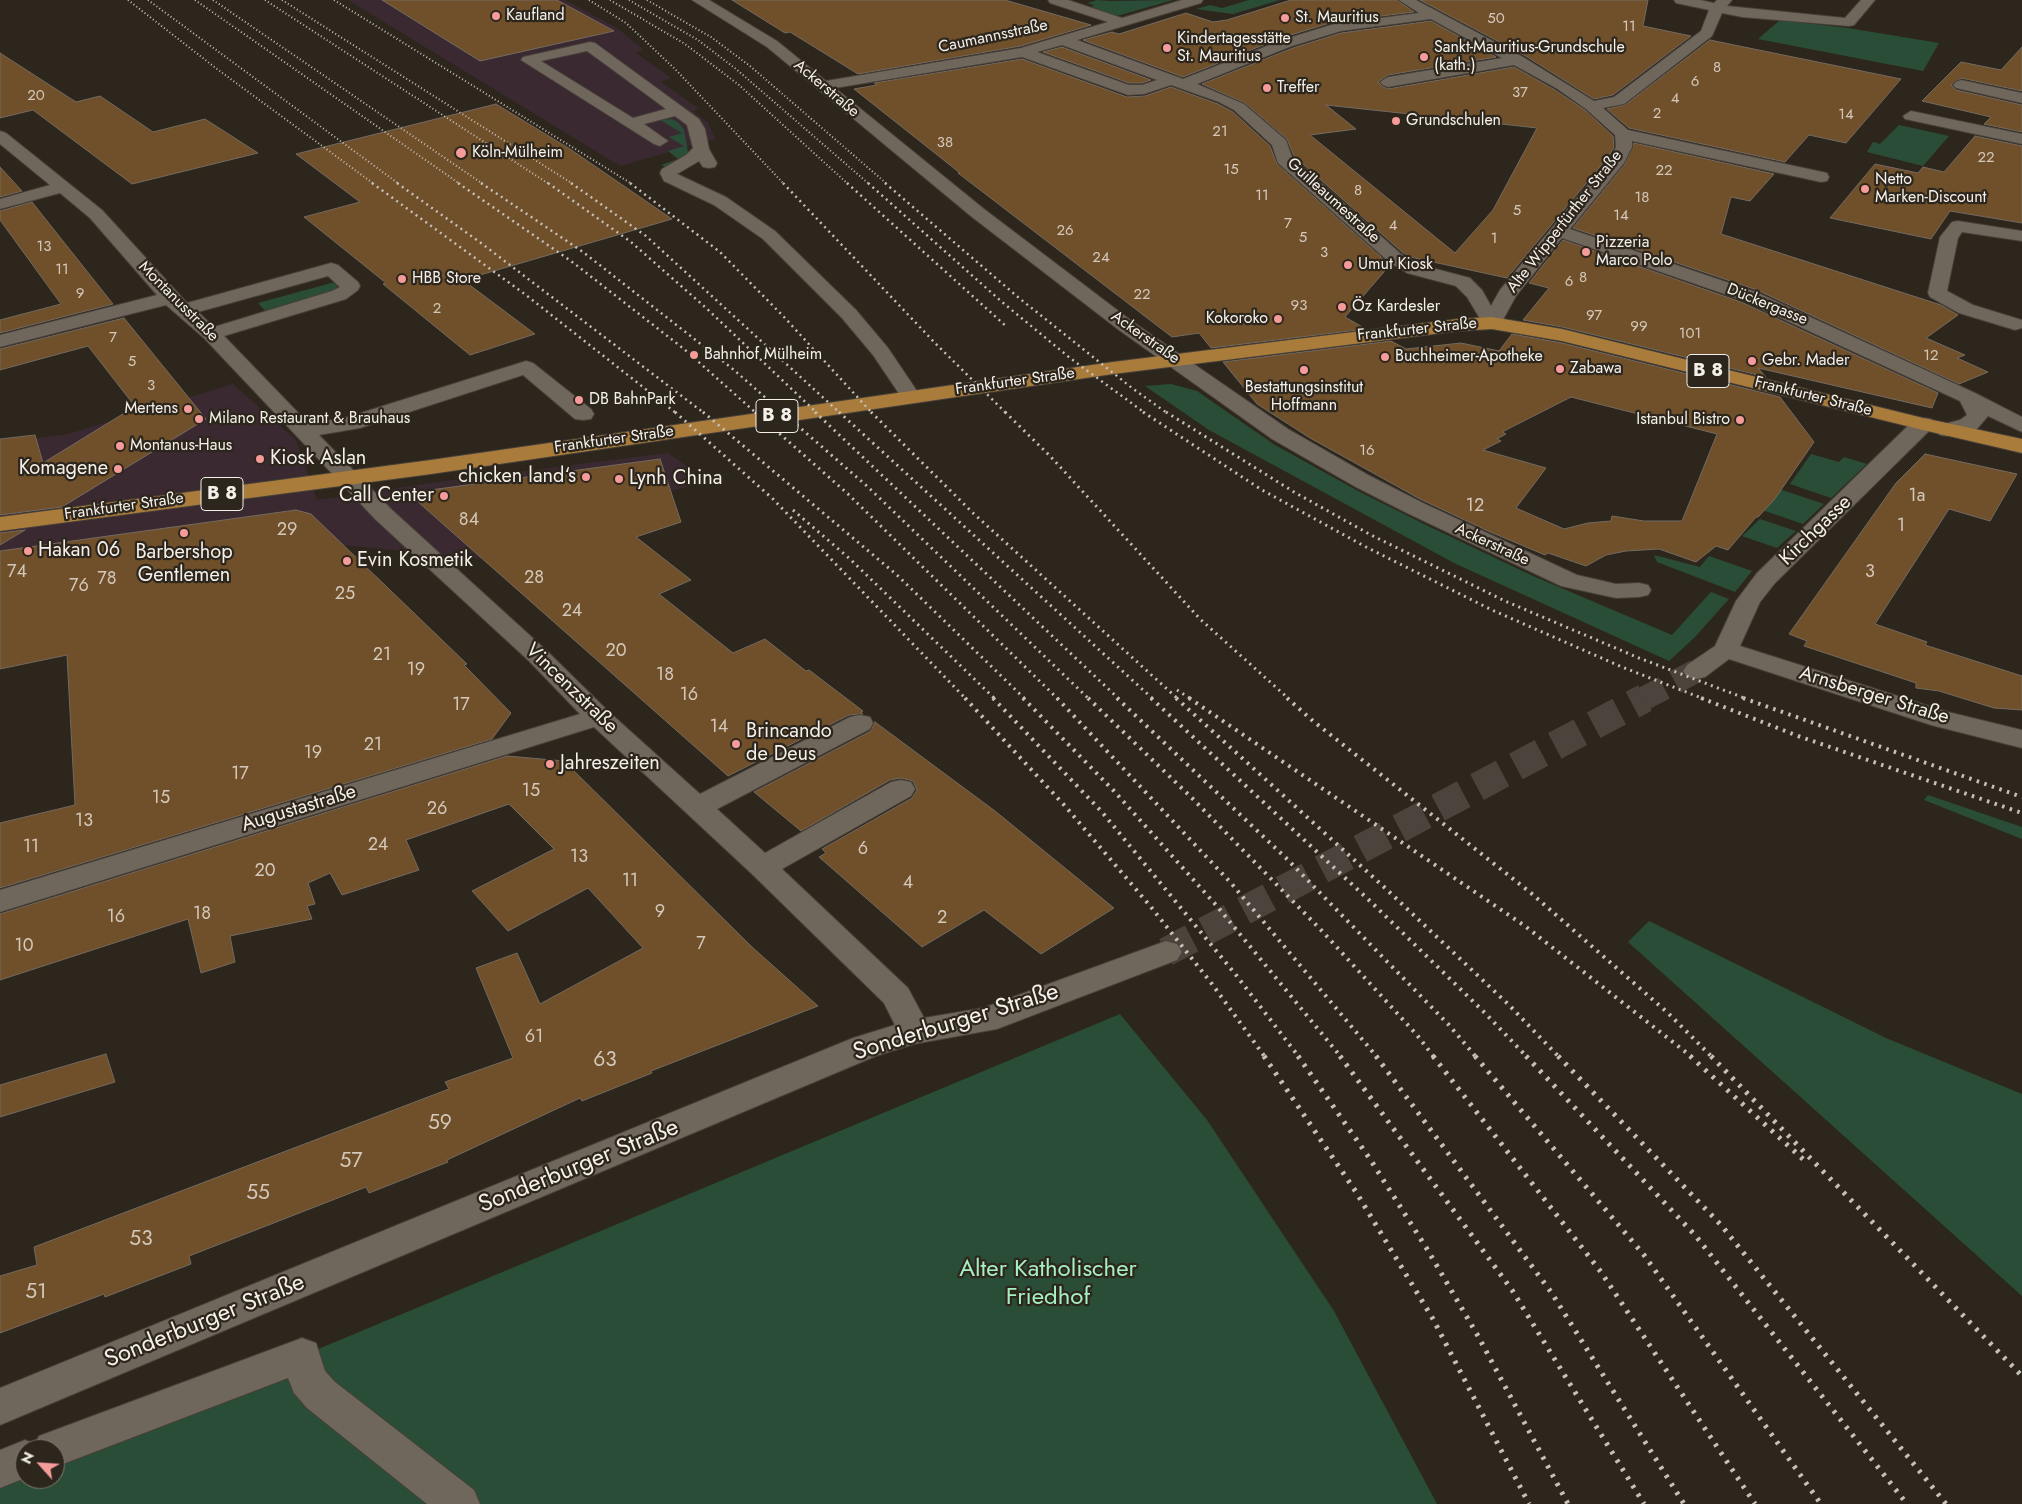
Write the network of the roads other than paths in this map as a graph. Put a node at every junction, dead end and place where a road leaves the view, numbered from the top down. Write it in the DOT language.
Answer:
graph roads {
  1 [pos="699,0"];
  2 [pos="1084,0"];
  3 [pos="1196,0"];
  4 [pos="1406,0"];
  5 [pos="1681,0"];
  6 [pos="1868,0"];
  7 [pos="1062,2"];
  8 [pos="1721,4"];
  9 [pos="1434,15"];
  10 [pos="1121,22"];
  11 [pos="1062,40"];
  12 [pos="1023,52"];
  13 [pos="1518,60"];
  14 [pos="1177,82"];
  15 [pos="1388,82"];
  16 [pos="1961,85"];
  17 [pos="822,86"];
  18 [pos="2022,98"];
  19 [pos="1591,106"];
  20 [pos="678,111"];
  21 [pos="1911,116"];
  22 [pos="631,123"];
  23 [pos="1623,134"];
  24 [pos="0,136"];
  25 [pos="2022,139"];
  26 [pos="660,141"];
  27 [pos="701,148"];
  28 [pos="1820,176"];
  29 [pos="64,187"];
  30 [pos="698,190"];
  31 [pos="0,204"];
  32 [pos="1558,231"];
  33 [pos="2022,236"];
  34 [pos="177,304"];
  35 [pos="1492,323"];
  36 [pos="2015,324"];
  37 [pos="211,334"];
  38 [pos="0,341"];
  39 [pos="1175,360"];
  40 [pos="911,397"];
  41 [pos="1968,397"];
  42 [pos="583,414"];
  43 [pos="1923,424"];
  44 [pos="2022,426"];
  45 [pos="1948,430"];
  46 [pos="304,431"];
  47 [pos="2022,446"];
  48 [pos="348,478"];
  49 [pos="0,524"];
  50 [pos="1639,590"];
  51 [pos="1726,650"];
  52 [pos="1696,671"];
  53 [pos="598,716"];
  54 [pos="860,723"];
  55 [pos="2022,739"];
  56 [pos="901,789"];
  57 [pos="698,806"];
  58 [pos="762,866"];
  59 [pos="0,901"];
  60 [pos="1166,952"];
  61 [pos="914,1032"];
  62 [pos="0,1407"];
  63 [pos="65,1444"];
  64 [pos="15,1463"];
  65 [pos="0,1469"];
  66 [pos="459,1504"];
  1 -- 17 [label="street, Ackerstraße"];
  2 -- 7 [label="street, Caumannsstraße"];
  3 -- 10 [label="street, Caumannsstraße"];
  4 -- 9 [label="street, Alte Wipperfürther Straße"];
  5 -- 8 [label="street"];
  6 -- 8 [label="street"];
  7 -- 10 [label="street"];
  8 -- 19 [label="street"];
  9 -- 13 [label="street, Alte Wipperfürther Straße"];
  9 -- 14 [label="street"];
  10 -- 11 [label="street, Caumannsstraße"];
  11 -- 12 [label="street, Caumannsstraße"];
  11 -- 14 [label="street, Guilleaumestraße"];
  12 -- 14 [label="street"];
  12 -- 17 [label="street, Caumannsstraße"];
  13 -- 15 [label="street"];
  13 -- 19 [label="street, Alte Wipperfürther Straße"];
  14 -- 35 [label="street, Guilleaumestraße"];
  16 -- 18 [label="street"];
  17 -- 39 [label="street, Ackerstraße"];
  19 -- 23 [label="street, Alte Wipperfürther Straße"];
  20 -- 22 [label="street"];
  20 -- 22 [label="street"];
  20 -- 27 [label="street"];
  21 -- 25 [label="street"];
  22 -- 26 [label="street"];
  23 -- 28 [label="street"];
  23 -- 32 [label="street, Alte Wipperfürther Straße"];
  24 -- 29 [label="street, Montanusstraße"];
  27 -- 30 [label="street"];
  27 -- 30 [label="street"];
  29 -- 31 [label="street"];
  29 -- 34 [label="street, Montanusstraße"];
  30 -- 40 [label="street"];
  32 -- 35 [label="street, Alte Wipperfürther Straße"];
  32 -- 41 [label="street, Dückergasse"];
  33 -- 36 [label="street"];
  34 -- 37 [label="street, Montanusstraße"];
  34 -- 37 [label="street"];
  34 -- 38 [label="street"];
  35 -- 39 [label="main road, Frankfurter Straße / B 8"];
  35 -- 43 [label="main road, Frankfurter Straße / B 8"];
  37 -- 46 [label="street, Montanusstraße"];
  39 -- 40 [label="main road, Frankfurter Straße / B 8"];
  39 -- 50 [label="street, Ackerstraße"];
  40 -- 48 [label="main road, Frankfurter Straße / B 8"];
  41 -- 44 [label="street, Dückergasse"];
  41 -- 45 [label="street"];
  42 -- 46 [label="street"];
  43 -- 45 [label="main road, Frankfurter Straße / B 8"];
  43 -- 51 [label="street, Kirchgasse"];
  45 -- 47 [label="main road, Frankfurter Straße / B 8"];
  46 -- 48 [label="street, Montanusstraße"];
  48 -- 49 [label="main road, Frankfurter Straße / B 8"];
  48 -- 53 [label="street, Vincenzstraße"];
  51 -- 52 [label="street"];
  51 -- 55 [label="street, Arnsberger Straße"];
  53 -- 57 [label="street, Vincenzstraße"];
  53 -- 59 [label="street, Augustastraße"];
  54 -- 57 [label="street"];
  56 -- 58 [label="street"];
  57 -- 58 [label="street, Vincenzstraße"];
  58 -- 61 [label="street, Vincenzstraße"];
  60 -- 61 [label="street, Sonderburger Straße"];
  61 -- 62 [label="street, Sonderburger Straße"];
  63 -- 66 [label="street"];
  64 -- 65 [label="street"];
}
